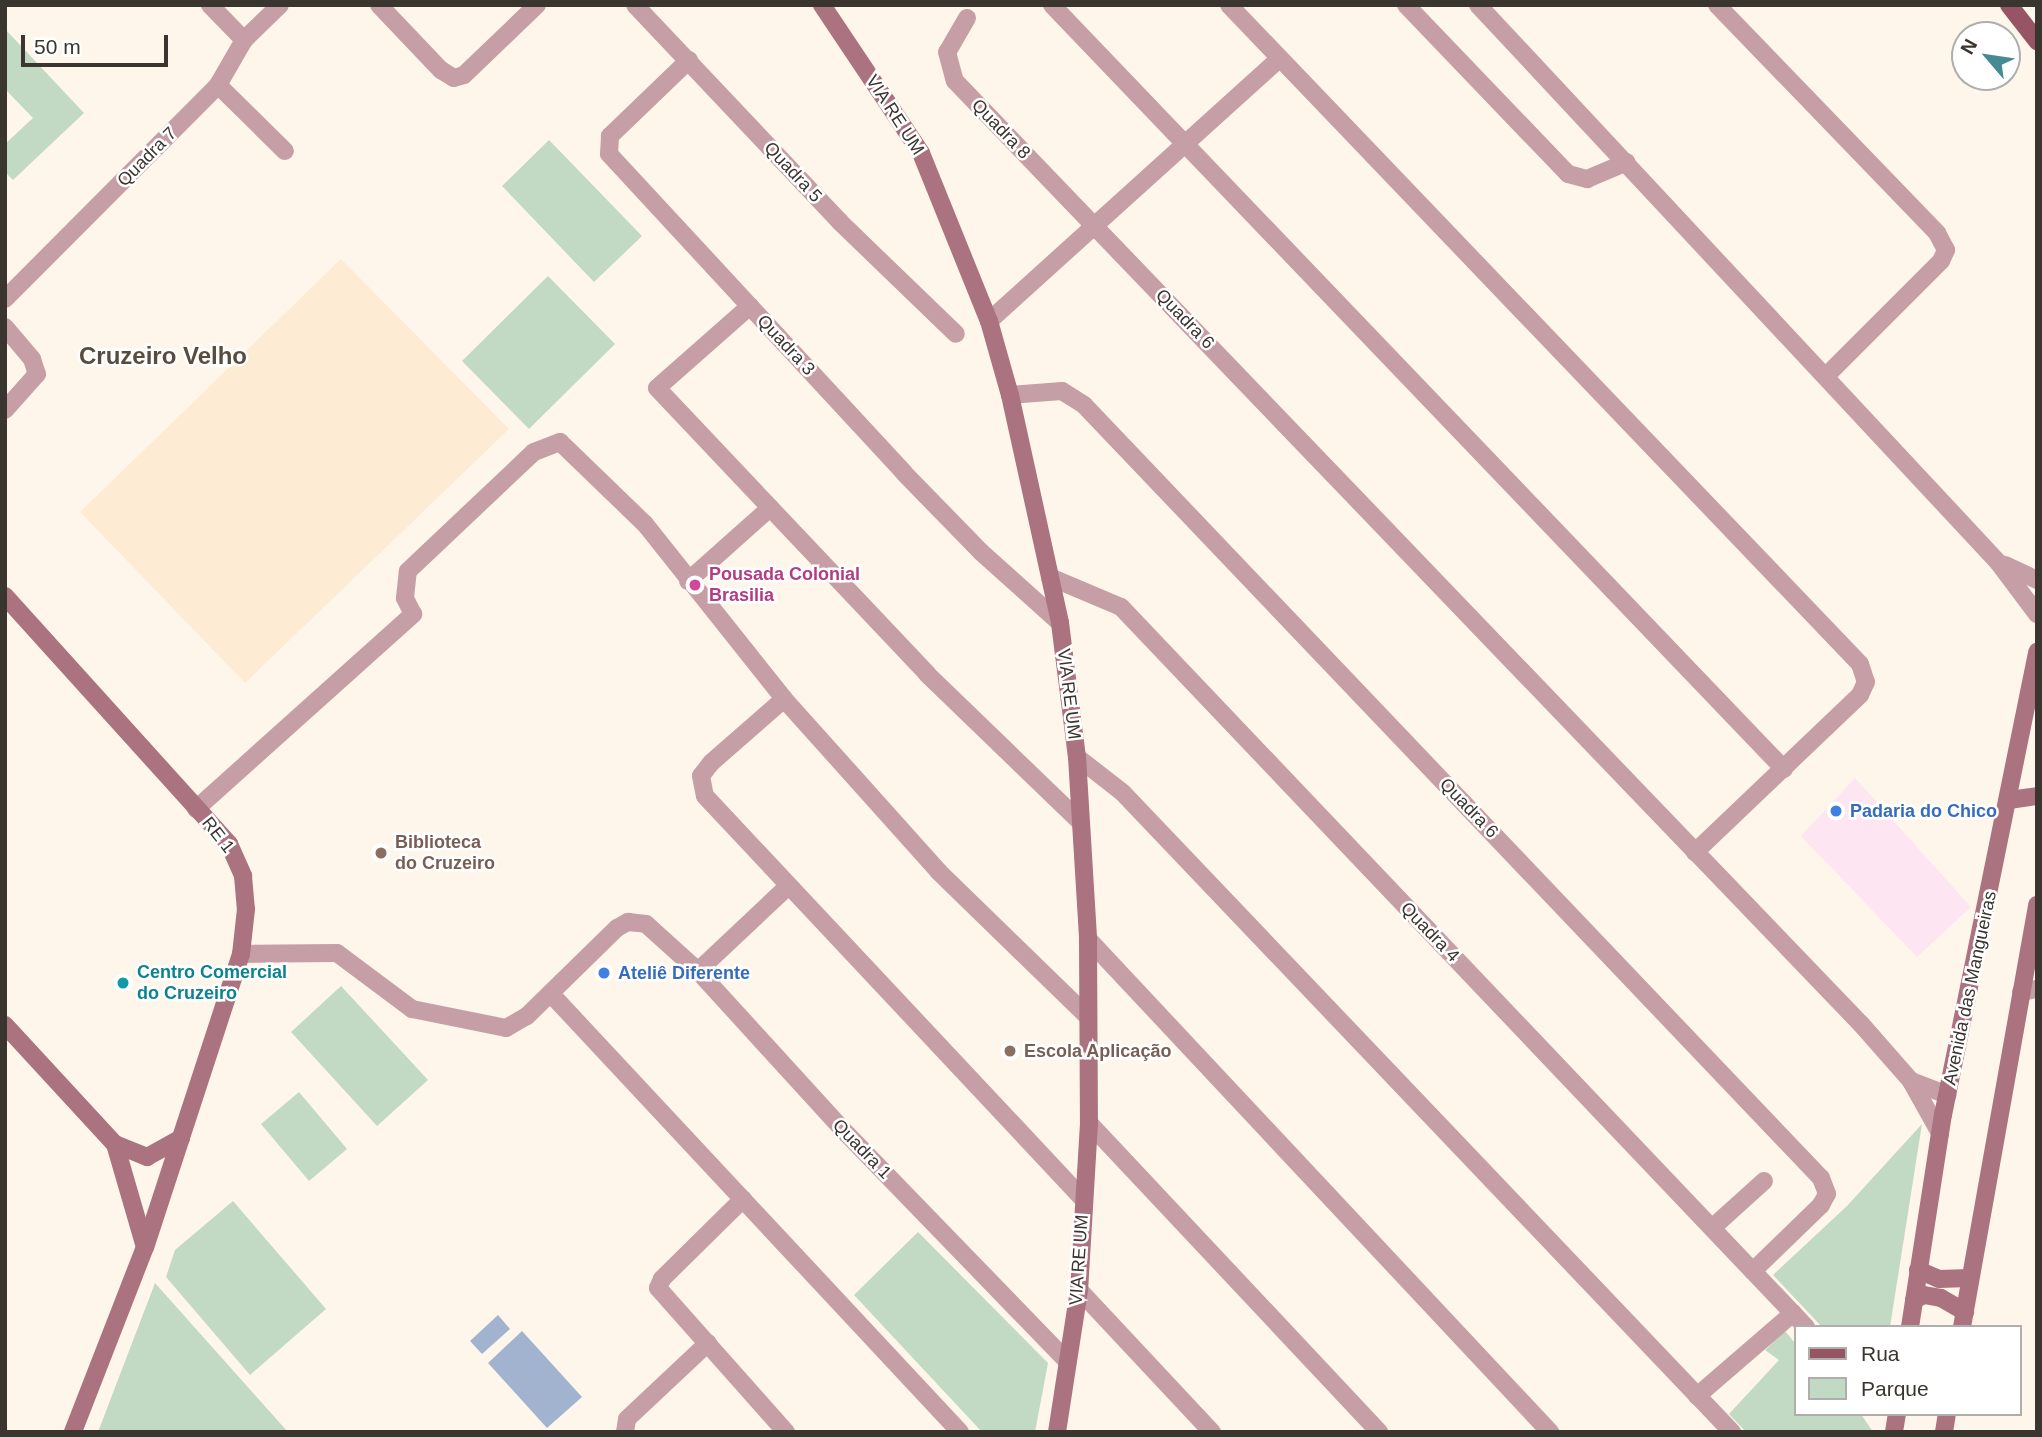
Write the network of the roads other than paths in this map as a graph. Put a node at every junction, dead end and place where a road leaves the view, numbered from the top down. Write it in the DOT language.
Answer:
graph roads {
  1 [pos="209,5"];
  2 [pos="280,5"];
  3 [pos="379,5"];
  4 [pos="537,5"];
  5 [pos="635,5"];
  6 [pos="822,5"];
  7 [pos="1052,5"];
  8 [pos="1229,5"];
  9 [pos="1406,5"];
  10 [pos="1478,5"];
  11 [pos="1717,5"];
  12 [pos="2009,5"];
  13 [pos="967,18"];
  14 [pos="244,40"];
  15 [pos="2037,41"];
  16 [pos="689,60"];
  17 [pos="1278,60"];
  18 [pos="219,85"];
  19 [pos="1182,143"];
  20 [pos="285,151"];
  21 [pos="1627,162"];
  22 [pos="1097,227"];
  23 [pos="5,299"];
  24 [pos="751,306"];
  25 [pos="989,321"];
  26 [pos="5,327"];
  27 [pos="956,334"];
  28 [pos="1826,376"];
  29 [pos="1010,394"];
  30 [pos="5,411"];
  31 [pos="770,508"];
  32 [pos="1998,562"];
  33 [pos="1050,577"];
  34 [pos="2037,580"];
  35 [pos="688,582"];
  36 [pos="5,596"];
  37 [pos="2037,614"];
  38 [pos="1060,622"];
  39 [pos="2037,651"];
  40 [pos="784,699"];
  41 [pos="2029,738"];
  42 [pos="1077,757"];
  43 [pos="1784,769"];
  44 [pos="2037,796"];
  45 [pos="2009,800"];
  46 [pos="196,808"];
  47 [pos="1079,821"];
  48 [pos="1695,852"];
  49 [pos="787,887"];
  50 [pos="2037,905"];
  51 [pos="1088,939"];
  52 [pos="2033,944"];
  53 [pos="242,954"];
  54 [pos="698,971"];
  55 [pos="2029,991"];
  56 [pos="551,994"];
  57 [pos="1088,1017"];
  58 [pos="5,1025"];
  59 [pos="1911,1081"];
  60 [pos="1947,1095"];
  61 [pos="1089,1123"];
  62 [pos="1940,1133"];
  63 [pos="181,1138"];
  64 [pos="115,1144"];
  65 [pos="1764,1181"];
  66 [pos="743,1199"];
  67 [pos="1084,1200"];
  68 [pos="1712,1228"];
  69 [pos="145,1247"];
  70 [pos="1918,1270"];
  71 [pos="1753,1271"];
  72 [pos="1970,1279"];
  73 [pos="1079,1290"];
  74 [pos="1914,1300"];
  75 [pos="1793,1313"];
  76 [pos="1964,1319"];
  77 [pos="1804,1325"];
  78 [pos="1910,1325"];
  79 [pos="708,1343"];
  80 [pos="1068,1361"];
  81 [pos="1697,1396"];
  82 [pos="89,1397"];
  83 [pos="74,1432"];
  84 [pos="83,1432"];
  85 [pos="625,1432"];
  86 [pos="786,1432"];
  87 [pos="960,1432"];
  88 [pos="1057,1432"];
  89 [pos="1212,1432"];
  90 [pos="1379,1432"];
  91 [pos="1550,1432"];
  92 [pos="1732,1432"];
  1 -- 14 [label="street"];
  2 -- 14 [label="street, Quadra 7"];
  3 -- 4 [label="street"];
  5 -- 16 [label="street, Quadra 5"];
  6 -- 25 [label="street, VIA RE UM"];
  7 -- 19 [label="street"];
  8 -- 17 [label="street"];
  9 -- 21 [label="street"];
  10 -- 21 [label="street"];
  11 -- 28 [label="street"];
  12 -- 15 [label="main road"];
  13 -- 22 [label="street, Quadra 8"];
  14 -- 18 [label="street, Quadra 7"];
  16 -- 24 [label="street, Quadra 3"];
  16 -- 27 [label="street, Quadra 5"];
  17 -- 19 [label="street"];
  17 -- 43 [label="street"];
  18 -- 20 [label="street"];
  18 -- 23 [label="street, Quadra 7"];
  19 -- 22 [label="street"];
  19 -- 43 [label="street"];
  21 -- 28 [label="street"];
  22 -- 25 [label="street"];
  22 -- 48 [label="street, Quadra 6"];
  24 -- 31 [label="street"];
  24 -- 38 [label="street, Quadra 3"];
  25 -- 29 [label="street, VIA RE UM"];
  26 -- 30 [label="street"];
  28 -- 32 [label="street"];
  29 -- 33 [label="street, VIA RE UM"];
  29 -- 71 [label="street, Quadra 6"];
  31 -- 35 [label="street"];
  31 -- 47 [label="street"];
  32 -- 34 [label="street"];
  32 -- 37 [label="street"];
  33 -- 38 [label="street, VIA RE UM"];
  33 -- 68 [label="street, Quadra 4"];
  35 -- 40 [label="street"];
  35 -- 46 [label="street"];
  36 -- 46 [label="street, RE 1"];
  38 -- 42 [label="street, VIA RE UM"];
  39 -- 41 [label="street, Avenida das Mangueiras"];
  40 -- 49 [label="street"];
  40 -- 57 [label="street"];
  41 -- 45 [label="street, Avenida das Mangueiras"];
  42 -- 47 [label="street, VIA RE UM"];
  42 -- 81 [label="street"];
  43 -- 48 [label="street"];
  44 -- 45 [label="street"];
  45 -- 60 [label="street, Avenida das Mangueiras"];
  46 -- 53 [label="street, RE 1"];
  47 -- 51 [label="street, VIA RE UM"];
  48 -- 59 [label="street, Quadra 6"];
  49 -- 54 [label="street"];
  49 -- 67 [label="street"];
  50 -- 52 [label="street"];
  51 -- 57 [label="street, VIA RE UM"];
  51 -- 91 [label="street"];
  52 -- 55 [label="street"];
  53 -- 56 [label="street"];
  53 -- 63 [label="street, RE 1"];
  54 -- 56 [label="street, Quadra 1"];
  54 -- 80 [label="street, Quadra 1"];
  55 -- 72 [label="street"];
  56 -- 66 [label="street"];
  57 -- 61 [label="street, VIA RE UM"];
  58 -- 64 [label="street"];
  59 -- 60 [label="street, Quadra 6"];
  59 -- 62 [label="street, Quadra 6"];
  60 -- 62 [label="street, Avenida das Mangueiras"];
  61 -- 67 [label="street, VIA RE UM"];
  61 -- 90 [label="street"];
  62 -- 70 [label="street, Avenida das Mangueiras"];
  63 -- 64 [label="street"];
  63 -- 69 [label="street, RE 1"];
  64 -- 69 [label="street"];
  65 -- 68 [label="street"];
  66 -- 79 [label="street"];
  66 -- 87 [label="street"];
  67 -- 73 [label="street, VIA RE UM"];
  68 -- 71 [label="street, Quadra 4"];
  69 -- 82 [label="street, RE 1"];
  70 -- 72 [label="street"];
  70 -- 74 [label="street, Avenida das Mangueiras"];
  71 -- 75 [label="street, Quadra 4"];
  72 -- 76 [label="street"];
  73 -- 80 [label="street, VIA RE UM"];
  73 -- 89 [label="street"];
  74 -- 76 [label="street"];
  74 -- 78 [label="street, Avenida das Mangueiras"];
  75 -- 77 [label="street, Quadra 4"];
  75 -- 81 [label="street"];
  79 -- 85 [label="street"];
  79 -- 86 [label="street"];
  80 -- 88 [label="street, VIA RE UM"];
  81 -- 92 [label="street"];
  82 -- 83 [label="street, RE 1"];
  82 -- 84 [label="street, RE 1"];
}
